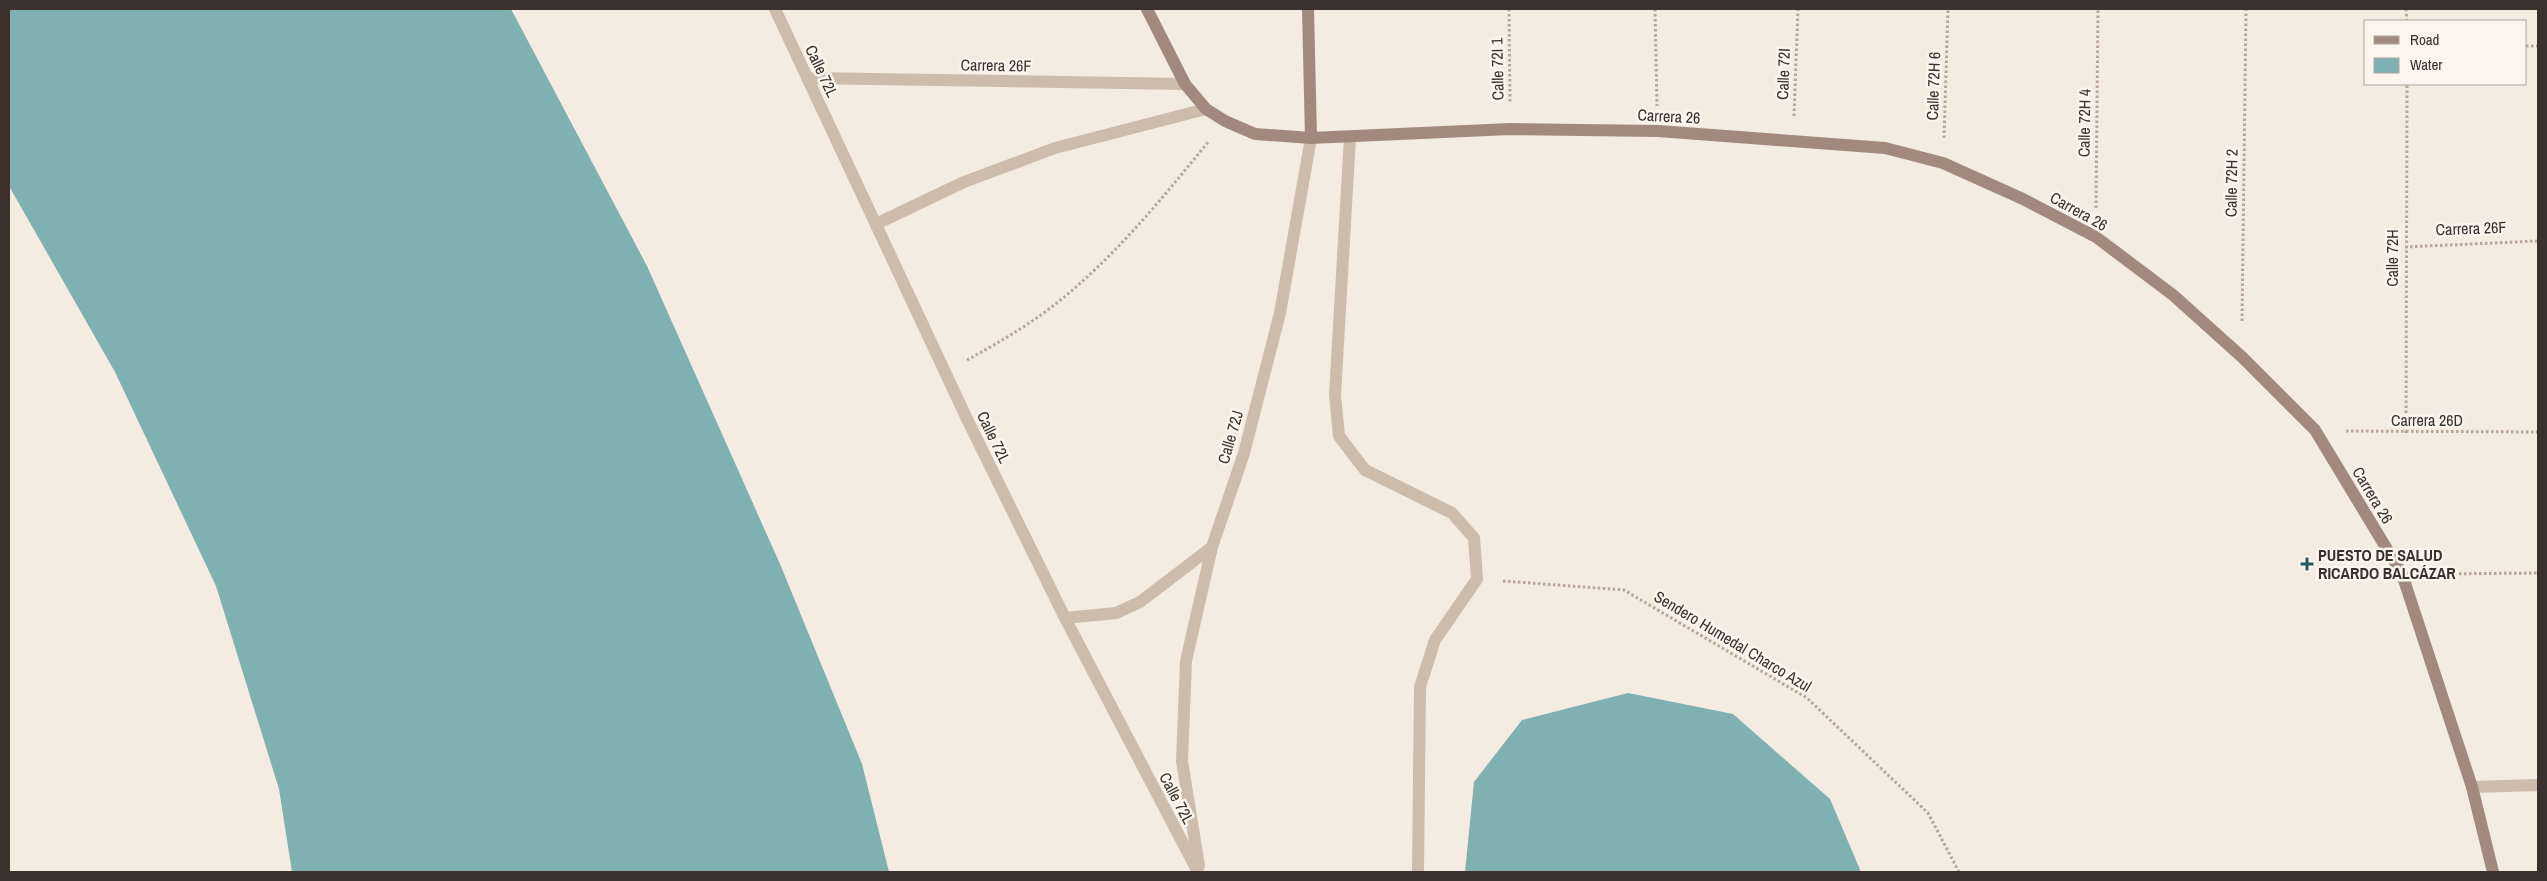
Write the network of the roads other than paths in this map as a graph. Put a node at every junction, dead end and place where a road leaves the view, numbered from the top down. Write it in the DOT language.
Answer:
graph roads {
  1 [pos="775,9"];
  2 [pos="1147,9"];
  3 [pos="1308,9"];
  4 [pos="807,78"];
  5 [pos="1185,84"];
  6 [pos="1206,109"];
  7 [pos="1350,137"];
  8 [pos="1311,138"];
  9 [pos="876,224"];
  10 [pos="1212,547"];
  11 [pos="1065,618"];
  12 [pos="2538,784"];
  13 [pos="2472,787"];
  14 [pos="1199,872"];
  15 [pos="1418,872"];
  16 [pos="2493,872"];
  1 -- 4 [label="street, Calle 72L"];
  2 -- 5 [label="street, Carrera 26"];
  3 -- 8 [label="street, Calle 72J"];
  4 -- 5 [label="street, Carrera 26F"];
  4 -- 9 [label="street, Calle 72L"];
  5 -- 6 [label="street, Carrera 26"];
  6 -- 8 [label="street, Carrera 26"];
  6 -- 9 [label="street"];
  7 -- 8 [label="street, Carrera 26"];
  7 -- 13 [label="street, Carrera 26"];
  7 -- 15 [label="street"];
  8 -- 10 [label="street, Calle 72J"];
  9 -- 11 [label="street, Calle 72L"];
  10 -- 11 [label="street"];
  10 -- 14 [label="street, Calle 72J"];
  11 -- 14 [label="street, Calle 72L"];
  12 -- 13 [label="street"];
  13 -- 16 [label="street, Carrera 26"];
}
